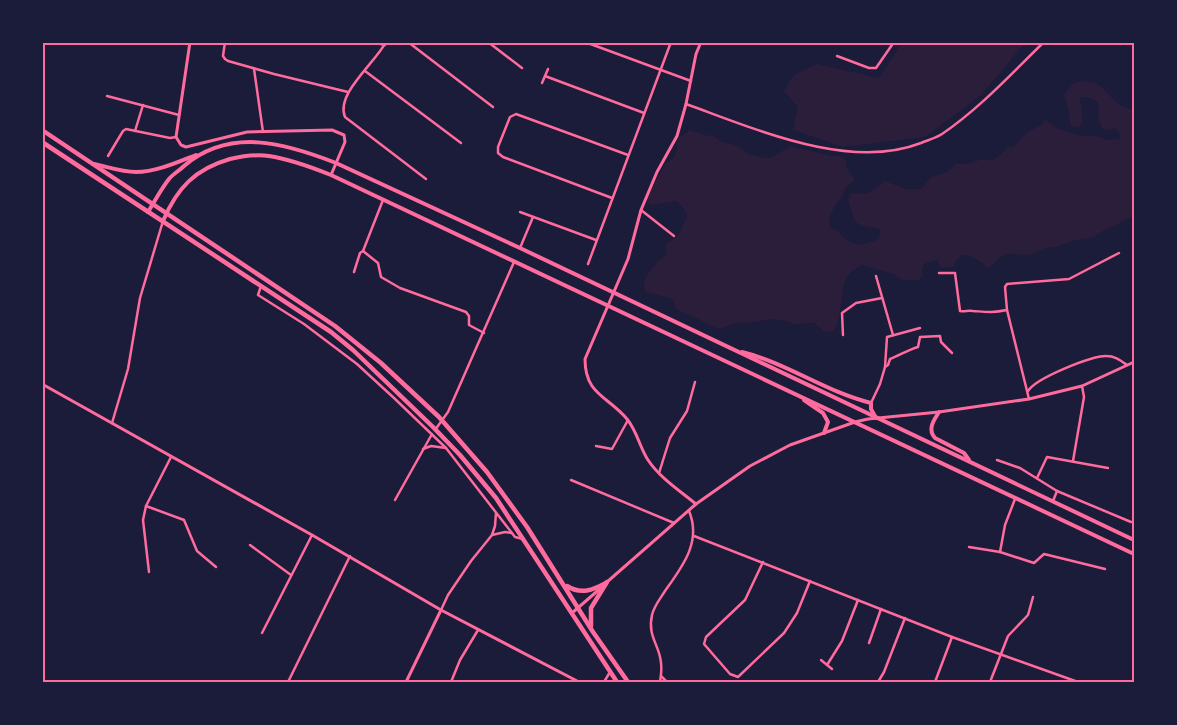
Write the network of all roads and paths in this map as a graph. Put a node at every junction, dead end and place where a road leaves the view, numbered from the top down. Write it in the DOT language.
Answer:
graph roads {
  1 [pos="190,42"];
  2 [pos="225,42"];
  3 [pos="372,42"];
  4 [pos="408,42"];
  5 [pos="488,42"];
  6 [pos="585,42"];
  7 [pos="671,42"];
  8 [pos="701,42"];
  9 [pos="894,42"];
  10 [pos="1044,42"];
  11 [pos="385,44"];
  12 [pos="837,56"];
  13 [pos="254,68"];
  14 [pos="522,68"];
  15 [pos="548,68"];
  16 [pos="660,70"];
  17 [pos="365,71"];
  18 [pos="545,76"];
  19 [pos="691,81"];
  20 [pos="542,83"];
  21 [pos="348,92"];
  22 [pos="107,96"];
  23 [pos="686,104"];
  24 [pos="143,106"];
  25 [pos="492,106"];
  26 [pos="644,113"];
  27 [pos="180,115"];
  28 [pos="42,130"];
  29 [pos="135,131"];
  30 [pos="263,132"];
  31 [pos="176,137"];
  32 [pos="42,142"];
  33 [pos="461,143"];
  34 [pos="205,151"];
  35 [pos="628,155"];
  36 [pos="108,156"];
  37 [pos="336,163"];
  38 [pos="93,164"];
  39 [pos="331,175"];
  40 [pos="426,179"];
  41 [pos="612,198"];
  42 [pos="383,200"];
  43 [pos="153,204"];
  44 [pos="641,210"];
  45 [pos="148,212"];
  46 [pos="520,212"];
  47 [pos="166,213"];
  48 [pos="533,217"];
  49 [pos="163,221"];
  50 [pos="674,236"];
  51 [pos="596,240"];
  52 [pos="520,248"];
  53 [pos="363,251"];
  54 [pos="1119,253"];
  55 [pos="514,262"];
  56 [pos="588,264"];
  57 [pos="354,272"];
  58 [pos="939,272"];
  59 [pos="876,276"];
  60 [pos="262,286"];
  61 [pos="614,293"];
  62 [pos="882,298"];
  63 [pos="608,305"];
  64 [pos="1007,310"];
  65 [pos="920,328"];
  66 [pos="484,333"];
  67 [pos="843,335"];
  68 [pos="893,335"];
  69 [pos="734,350"];
  70 [pos="952,353"];
  71 [pos="1134,362"];
  72 [pos="1128,366"];
  73 [pos="885,367"];
  74 [pos="695,382"];
  75 [pos="42,384"];
  76 [pos="1082,386"];
  77 [pos="1028,391"];
  78 [pos="796,394"];
  79 [pos="1029,399"];
  80 [pos="871,403"];
  81 [pos="940,412"];
  82 [pos="876,418"];
  83 [pos="628,420"];
  84 [pos="442,421"];
  85 [pos="855,422"];
  86 [pos="112,423"];
  87 [pos="435,430"];
  88 [pos="824,433"];
  89 [pos="432,434"];
  90 [pos="596,446"];
  91 [pos="446,448"];
  92 [pos="423,449"];
  93 [pos="171,456"];
  94 [pos="996,460"];
  95 [pos="970,462"];
  96 [pos="1073,462"];
  97 [pos="1108,468"];
  98 [pos="659,473"];
  99 [pos="1037,478"];
  100 [pos="571,480"];
  101 [pos="1057,491"];
  102 [pos="1015,499"];
  103 [pos="395,500"];
  104 [pos="1053,501"];
  105 [pos="696,504"];
  106 [pos="146,506"];
  107 [pos="689,511"];
  108 [pos="496,512"];
  109 [pos="1131,522"];
  110 [pos="674,523"];
  111 [pos="512,533"];
  112 [pos="312,535"];
  113 [pos="492,535"];
  114 [pos="694,536"];
  115 [pos="523,539"];
  116 [pos="1134,540"];
  117 [pos="250,545"];
  118 [pos="969,547"];
  119 [pos="1000,552"];
  120 [pos="1134,554"];
  121 [pos="350,556"];
  122 [pos="763,562"];
  123 [pos="216,566"];
  124 [pos="1105,569"];
  125 [pos="149,572"];
  126 [pos="291,575"];
  127 [pos="810,581"];
  128 [pos="607,582"];
  129 [pos="564,584"];
  130 [pos="1033,597"];
  131 [pos="858,600"];
  132 [pos="579,607"];
  133 [pos="881,609"];
  134 [pos="442,610"];
  135 [pos="572,613"];
  136 [pos="905,618"];
  137 [pos="478,630"];
  138 [pos="593,632"];
  139 [pos="262,633"];
  140 [pos="952,637"];
  141 [pos="869,643"];
  142 [pos="1000,654"];
  143 [pos="821,660"];
  144 [pos="827,665"];
  145 [pos="832,669"];
  146 [pos="610,672"];
  147 [pos="661,676"];
  148 [pos="288,682"];
  149 [pos="406,682"];
  150 [pos="451,682"];
  151 [pos="579,682"];
  152 [pos="604,682"];
  153 [pos="617,682"];
  154 [pos="628,682"];
  155 [pos="660,682"];
  156 [pos="667,682"];
  157 [pos="878,682"];
  158 [pos="936,682"];
  159 [pos="990,682"];
  160 [pos="1078,682"];
  1 -- 27 [label="street"];
  2 -- 13 [label="street"];
  3 -- 11 [label="street"];
  4 -- 25 [label="street"];
  5 -- 14 [label="street"];
  6 -- 16 [label="street"];
  7 -- 16 [label="street"];
  8 -- 19 [label="street"];
  9 -- 12 [label="street"];
  10 -- 23 [label="street"];
  11 -- 17 [label="street"];
  13 -- 21 [label="street"];
  13 -- 30 [label="street"];
  15 -- 18 [label="street"];
  16 -- 19 [label="street"];
  16 -- 26 [label="street"];
  17 -- 21 [label="street"];
  17 -- 33 [label="street"];
  18 -- 20 [label="street"];
  18 -- 26 [label="street"];
  19 -- 23 [label="street"];
  21 -- 40 [label="street"];
  22 -- 24 [label="street"];
  23 -- 44 [label="street"];
  24 -- 27 [label="street"];
  24 -- 29 [label="street"];
  26 -- 35 [label="street"];
  27 -- 31 [label="street"];
  28 -- 38 [label="main road"];
  29 -- 31 [label="street"];
  29 -- 36 [label="street"];
  30 -- 31 [label="street"];
  30 -- 37 [label="street"];
  32 -- 45 [label="main road"];
  34 -- 37 [label="main road"];
  34 -- 38 [label="main road"];
  34 -- 43 [label="main road"];
  35 -- 41 [label="street"];
  35 -- 41 [label="street"];
  37 -- 39 [label="street"];
  37 -- 52 [label="main road"];
  38 -- 43 [label="main road"];
  39 -- 42 [label="main road"];
  39 -- 47 [label="main road"];
  41 -- 51 [label="street"];
  42 -- 53 [label="street"];
  42 -- 55 [label="main road"];
  43 -- 45 [label="main road"];
  43 -- 47 [label="main road"];
  44 -- 50 [label="street"];
  44 -- 61 [label="street"];
  45 -- 49 [label="main road"];
  46 -- 48 [label="street"];
  47 -- 49 [label="main road"];
  47 -- 84 [label="main road"];
  48 -- 51 [label="street"];
  48 -- 52 [label="street"];
  49 -- 60 [label="main road"];
  49 -- 86 [label="street"];
  51 -- 56 [label="street"];
  52 -- 61 [label="main road"];
  53 -- 57 [label="street"];
  53 -- 66 [label="street"];
  54 -- 64 [label="street"];
  55 -- 63 [label="main road"];
  55 -- 66 [label="street"];
  58 -- 64 [label="street"];
  59 -- 62 [label="street"];
  60 -- 87 [label="main road"];
  60 -- 89 [label="street"];
  61 -- 63 [label="street"];
  61 -- 69 [label="main road"];
  62 -- 67 [label="street"];
  62 -- 68 [label="street"];
  63 -- 78 [label="main road"];
  63 -- 83 [label="street"];
  64 -- 77 [label="street"];
  65 -- 68 [label="street"];
  66 -- 84 [label="street"];
  68 -- 73 [label="street"];
  69 -- 80 [label="main road"];
  69 -- 82 [label="main road"];
  70 -- 73 [label="street"];
  71 -- 72 [label="street"];
  72 -- 76 [label="street"];
  72 -- 77 [label="street"];
  73 -- 80 [label="street"];
  74 -- 98 [label="street"];
  75 -- 86 [label="street"];
  76 -- 79 [label="street"];
  76 -- 96 [label="street"];
  77 -- 79 [label="street"];
  78 -- 85 [label="main road"];
  78 -- 88 [label="main road"];
  79 -- 81 [label="street"];
  80 -- 82 [label="main road"];
  81 -- 82 [label="street"];
  81 -- 95 [label="main road"];
  82 -- 85 [label="street"];
  82 -- 95 [label="main road"];
  83 -- 90 [label="street"];
  83 -- 98 [label="street"];
  84 -- 87 [label="street"];
  84 -- 129 [label="main road"];
  85 -- 88 [label="street"];
  85 -- 102 [label="main road"];
  86 -- 93 [label="street"];
  87 -- 89 [label="street"];
  87 -- 115 [label="main road"];
  88 -- 105 [label="street"];
  89 -- 91 [label="street"];
  89 -- 92 [label="street"];
  91 -- 92 [label="street"];
  91 -- 108 [label="street"];
  92 -- 103 [label="street"];
  93 -- 106 [label="street"];
  93 -- 112 [label="street"];
  94 -- 99 [label="street"];
  95 -- 104 [label="main road"];
  96 -- 97 [label="street"];
  96 -- 99 [label="street"];
  98 -- 105 [label="street"];
  99 -- 101 [label="street"];
  100 -- 110 [label="street"];
  101 -- 104 [label="street"];
  101 -- 109 [label="street"];
  102 -- 119 [label="street"];
  102 -- 120 [label="main road"];
  104 -- 116 [label="main road"];
  105 -- 107 [label="street"];
  106 -- 123 [label="street"];
  106 -- 125 [label="street"];
  107 -- 110 [label="street"];
  107 -- 114 [label="street"];
  108 -- 111 [label="street"];
  108 -- 113 [label="street"];
  110 -- 128 [label="street"];
  111 -- 113 [label="street"];
  111 -- 115 [label="street"];
  112 -- 121 [label="street"];
  112 -- 126 [label="street"];
  113 -- 134 [label="street"];
  114 -- 122 [label="street"];
  114 -- 147 [label="street"];
  115 -- 135 [label="main road"];
  117 -- 126 [label="street"];
  118 -- 119 [label="street"];
  119 -- 124 [label="street"];
  121 -- 134 [label="street"];
  121 -- 148 [label="street"];
  122 -- 127 [label="street"];
  122 -- 127 [label="street"];
  126 -- 139 [label="street"];
  127 -- 131 [label="street"];
  128 -- 129 [label="main road"];
  128 -- 132 [label="street"];
  128 -- 138 [label="main road"];
  129 -- 132 [label="main road"];
  130 -- 142 [label="street"];
  131 -- 133 [label="street"];
  131 -- 144 [label="street"];
  132 -- 135 [label="street"];
  132 -- 138 [label="main road"];
  133 -- 136 [label="street"];
  133 -- 141 [label="street"];
  134 -- 137 [label="street"];
  134 -- 149 [label="street"];
  135 -- 146 [label="main road"];
  136 -- 140 [label="street"];
  136 -- 157 [label="street"];
  137 -- 150 [label="street"];
  137 -- 151 [label="street"];
  138 -- 154 [label="main road"];
  140 -- 142 [label="street"];
  140 -- 158 [label="street"];
  142 -- 159 [label="street"];
  142 -- 160 [label="street"];
  143 -- 144 [label="street"];
  144 -- 145 [label="street"];
  146 -- 152 [label="street"];
  146 -- 153 [label="main road"];
  147 -- 155 [label="street"];
  147 -- 156 [label="street"];
}
